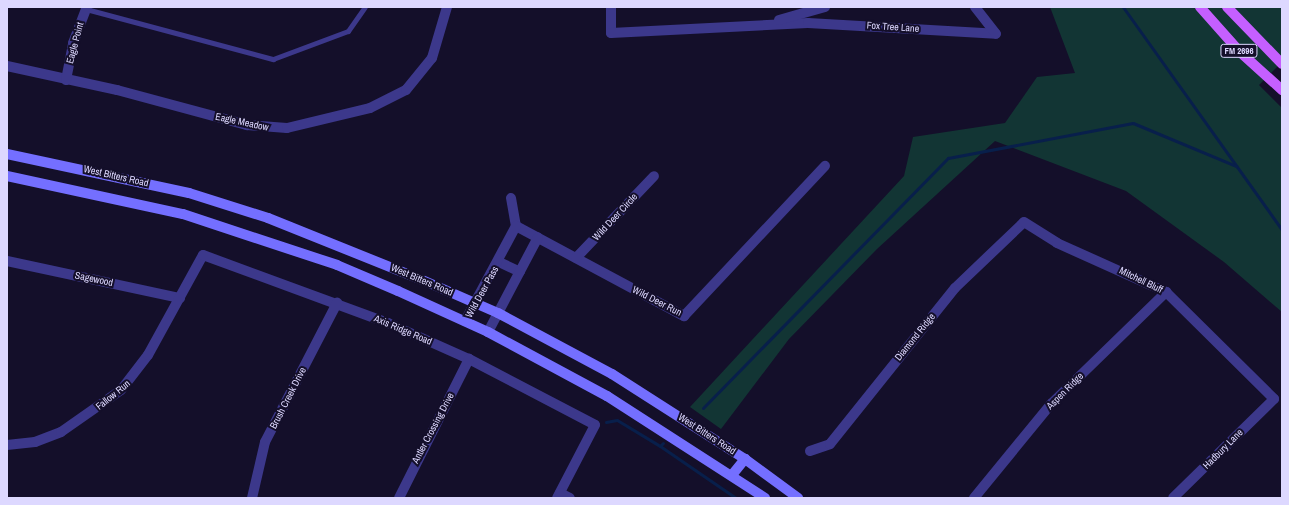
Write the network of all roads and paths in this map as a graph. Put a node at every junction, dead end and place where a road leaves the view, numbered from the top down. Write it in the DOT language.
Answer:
graph roads {
  1 [pos="365,7"];
  2 [pos="447,7"];
  3 [pos="612,7"];
  4 [pos="825,7"];
  5 [pos="975,7"];
  6 [pos="1200,7"];
  7 [pos="1227,7"];
  8 [pos="87,8"];
  9 [pos="756,24"];
  10 [pos="1282,64"];
  11 [pos="7,66"];
  12 [pos="66,80"];
  13 [pos="1282,90"];
  14 [pos="7,154"];
  15 [pos="825,166"];
  16 [pos="7,176"];
  17 [pos="654,176"];
  18 [pos="511,198"];
  19 [pos="1024,222"];
  20 [pos="516,226"];
  21 [pos="538,237"];
  22 [pos="203,255"];
  23 [pos="576,258"];
  24 [pos="7,261"];
  25 [pos="499,262"];
  26 [pos="520,272"];
  27 [pos="1166,292"];
  28 [pos="180,298"];
  29 [pos="337,303"];
  30 [pos="475,304"];
  31 [pos="498,313"];
  32 [pos="465,321"];
  33 [pos="488,332"];
  34 [pos="469,359"];
  35 [pos="1274,399"];
  36 [pos="7,445"];
  37 [pos="810,451"];
  38 [pos="745,459"];
  39 [pos="732,475"];
  40 [pos="558,495"];
  41 [pos="252,498"];
  42 [pos="399,498"];
  43 [pos="570,498"];
  44 [pos="765,498"];
  45 [pos="798,498"];
  46 [pos="974,498"];
  47 [pos="1173,498"];
  1 -- 8 [label="lane"];
  2 -- 12 [label="street, Eagle Meadow"];
  3 -- 9 [label="street, Fox Tree Lane"];
  4 -- 9 [label="street, Fox Tree Lane"];
  5 -- 9 [label="street, Fox Tree Lane"];
  6 -- 13 [label="main road, FM 2696"];
  7 -- 10 [label="main road, FM 2696"];
  8 -- 12 [label="street, Eagle Point"];
  11 -- 12 [label="street, Eagle Meadow"];
  14 -- 30 [label="main road, West Bitters Road"];
  15 -- 23 [label="street, Wild Deer Run"];
  16 -- 32 [label="main road, West Bitters Road"];
  17 -- 23 [label="street, Wild Deer Circle"];
  18 -- 20 [label="street"];
  19 -- 27 [label="street, Mitchell Bluff"];
  19 -- 37 [label="street, Diamond Ridge"];
  20 -- 21 [label="street, Wild Deer Run"];
  20 -- 25 [label="street, Wild Deer Pass"];
  21 -- 23 [label="street, Wild Deer Run"];
  21 -- 26 [label="street"];
  22 -- 28 [label="street, Fallow Run"];
  22 -- 29 [label="street, Axis Ridge Road"];
  24 -- 28 [label="street, Sagewood"];
  25 -- 26 [label="street, Wild Deer Pass"];
  25 -- 30 [label="street, Wild Deer Pass"];
  26 -- 31 [label="street"];
  27 -- 35 [label="street, Mitchell Bluff"];
  27 -- 46 [label="street, Aspen Ridge"];
  28 -- 36 [label="street, Fallow Run"];
  29 -- 34 [label="street, Axis Ridge Road"];
  29 -- 41 [label="street, Brush Creek Drive"];
  30 -- 31 [label="main road, West Bitters Road"];
  30 -- 32 [label="street, Wild Deer Pass"];
  31 -- 33 [label="street"];
  31 -- 38 [label="main road, West Bitters Road"];
  32 -- 33 [label="main road, West Bitters Road"];
  33 -- 39 [label="main road, West Bitters Road"];
  34 -- 40 [label="street, Axis Ridge Road"];
  34 -- 42 [label="street, Antler Crossing Drive"];
  35 -- 47 [label="street, Hadbury Lane"];
  38 -- 39 [label="main road"];
  38 -- 45 [label="main road, West Bitters Road"];
  39 -- 44 [label="main road, West Bitters Road"];
  40 -- 43 [label="street"];
}
